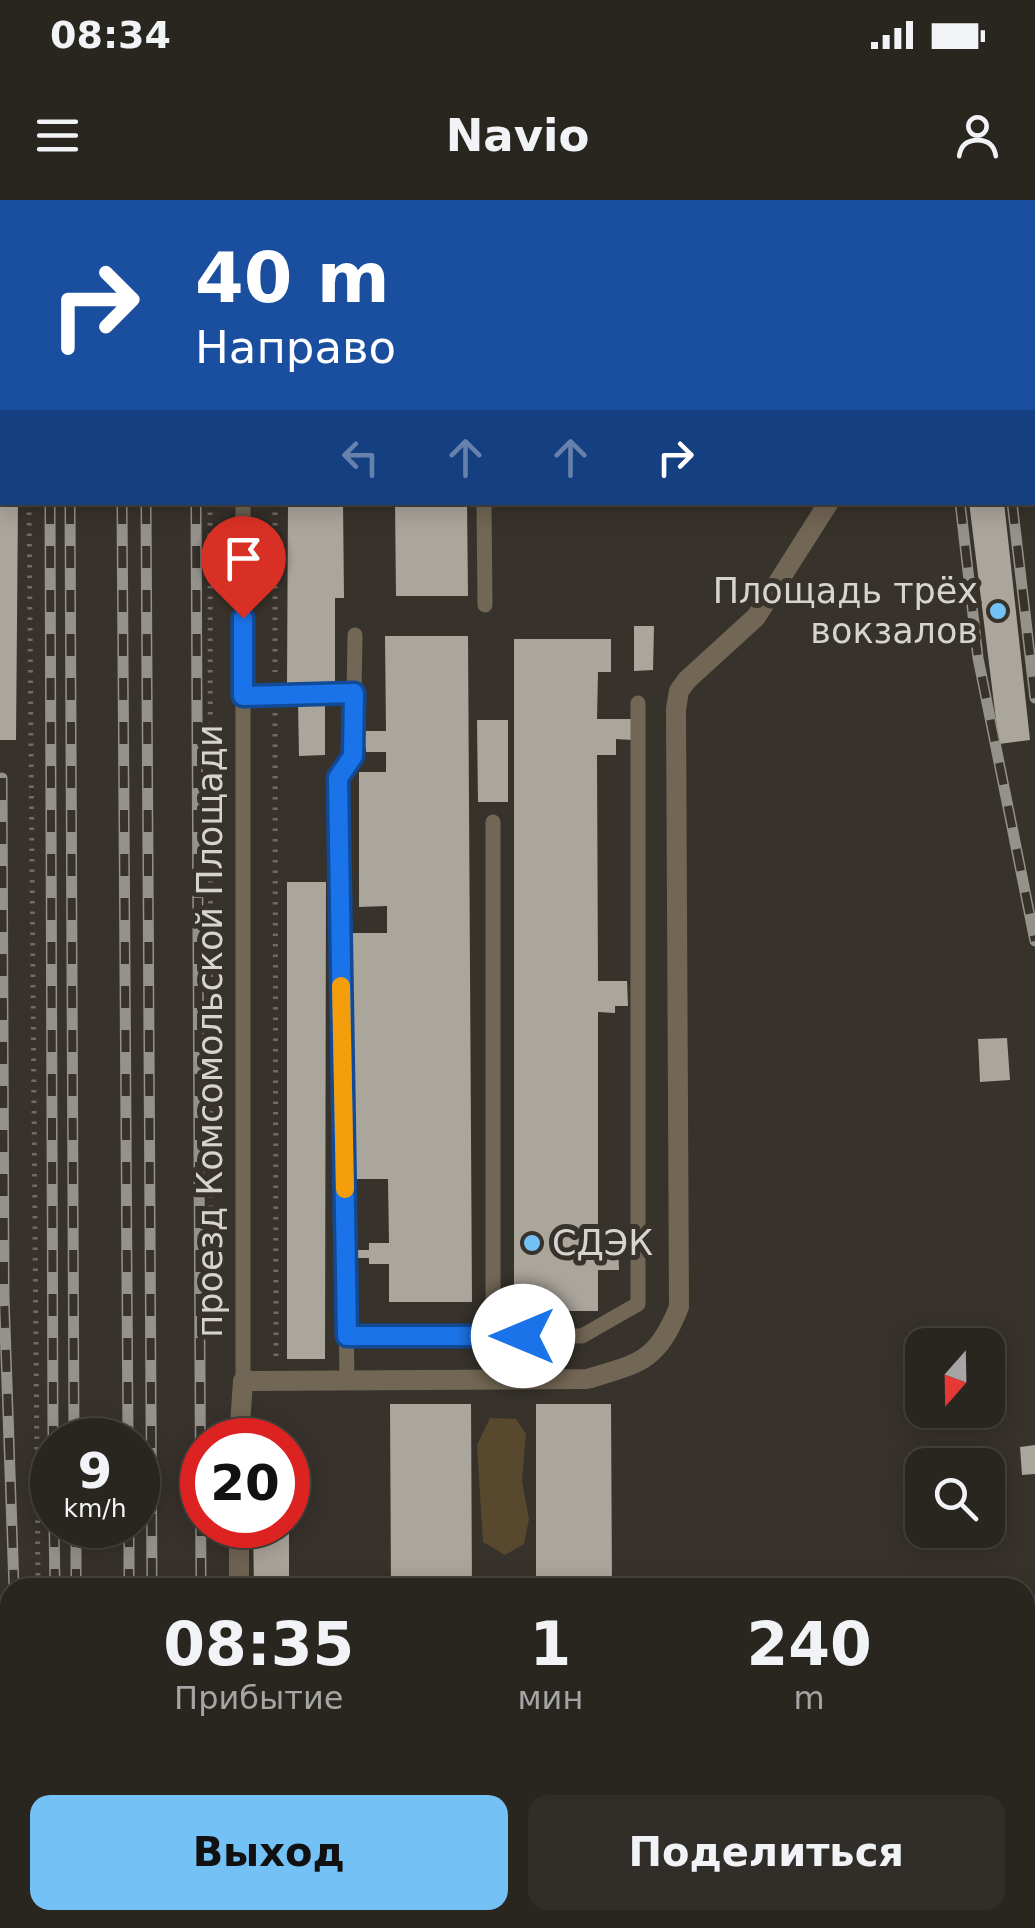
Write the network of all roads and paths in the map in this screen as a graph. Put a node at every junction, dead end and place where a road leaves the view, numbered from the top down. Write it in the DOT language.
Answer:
graph roads {
  1 [pos="28,505"];
  2 [pos="210,505"];
  3 [pos="243,505"];
  4 [pos="275,505"];
  5 [pos="484,505"];
  6 [pos="827,505"];
  7 [pos="485,605"];
  8 [pos="355,635"];
  9 [pos="354,693"];
  10 [pos="276,695"];
  11 [pos="243,696"];
  12 [pos="638,703"];
  13 [pos="494,822"];
  14 [pos="242,1333"];
  15 [pos="347,1336"];
  16 [pos="493,1336"];
  17 [pos="276,1380"];
  18 [pos="347,1380"];
  19 [pos="242,1381"];
  20 [pos="240,1418"];
  21 [pos="239,1548"];
  22 [pos="38,1578"];
  23 [pos="239,1578"];
  1 -- 22 [label="path"];
  2 -- 14 [label="path"];
  3 -- 11 [label="lane, проезд Комсомольской Площади"];
  4 -- 10 [label="path"];
  5 -- 7 [label="lane"];
  6 -- 18 [label="street"];
  8 -- 9 [label="lane"];
  9 -- 10 [label="lane"];
  9 -- 15 [label="lane"];
  10 -- 11 [label="lane"];
  10 -- 17 [label="path"];
  11 -- 14 [label="lane, проезд Комсомольской Площади"];
  12 -- 16 [label="lane"];
  13 -- 16 [label="lane"];
  14 -- 19 [label="lane, проезд Комсомольской Площади"];
  15 -- 16 [label="lane"];
  15 -- 18 [label="lane"];
  17 -- 18 [label="street"];
  17 -- 19 [label="street"];
  19 -- 20 [label="street, проезд Комсомольской Площади"];
  21 -- 23 [label="street"];
}
